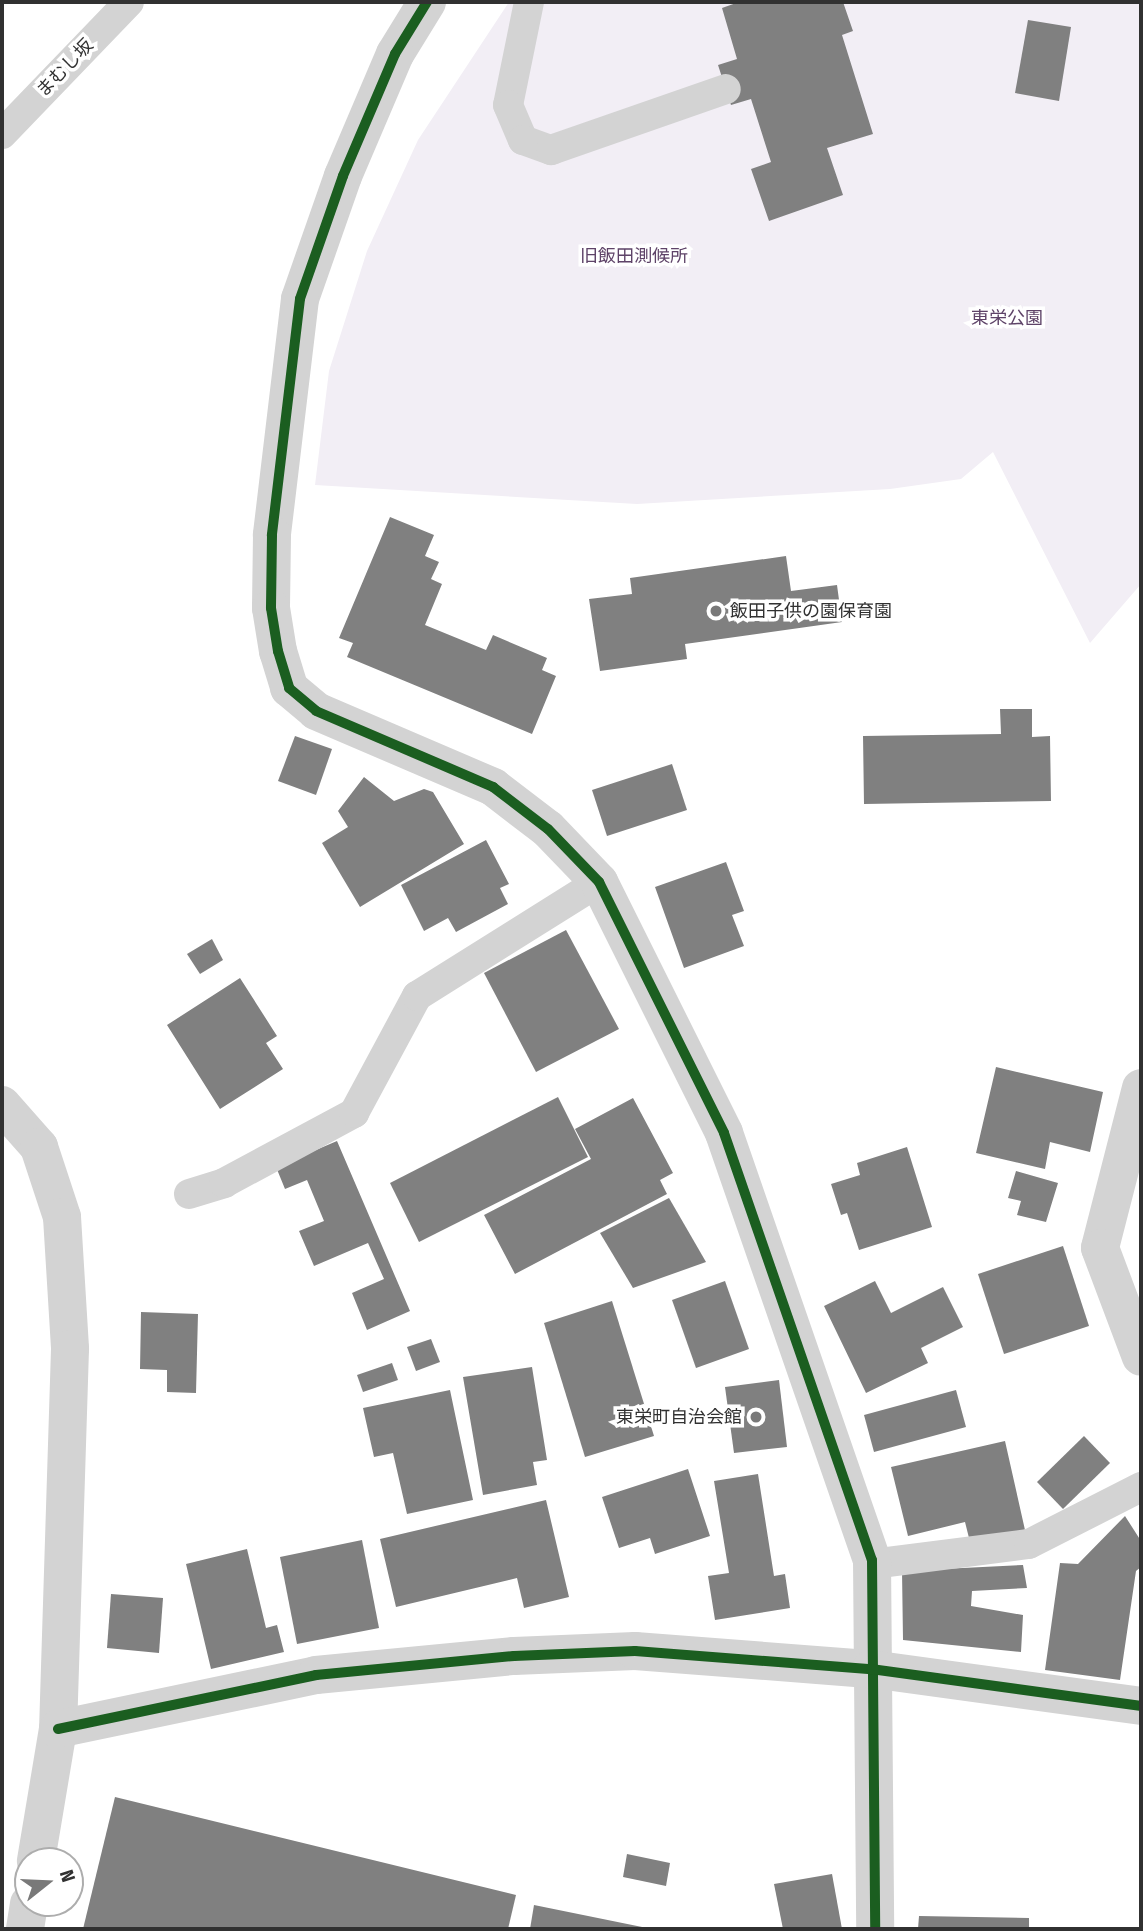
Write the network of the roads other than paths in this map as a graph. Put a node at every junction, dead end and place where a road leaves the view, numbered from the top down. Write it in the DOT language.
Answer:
graph roads {
  1 [pos="129,2"];
  2 [pos="427,2"];
  3 [pos="529,2"];
  4 [pos="726,89"];
  5 [pos="2,134"];
  6 [pos="599,882"];
  7 [pos="1141,1088"];
  8 [pos="2,1105"];
  9 [pos="189,1194"];
  10 [pos="1141,1357"];
  11 [pos="1141,1487"];
  12 [pos="872,1564"];
  13 [pos="871,1669"];
  14 [pos="1141,1706"];
  15 [pos="58,1729"];
  16 [pos="38,1847"];
  17 [pos="875,1929"];
  1 -- 5 [label="lane, まむし坂"];
  2 -- 6 [label="street"];
  3 -- 4 [label="lane"];
  6 -- 9 [label="lane"];
  6 -- 12 [label="street"];
  7 -- 10 [label="street"];
  8 -- 15 [label="street"];
  11 -- 12 [label="lane"];
  12 -- 13 [label="street"];
  13 -- 14 [label="street"];
  13 -- 15 [label="street"];
  13 -- 17 [label="street"];
  15 -- 16 [label="street"];
}
